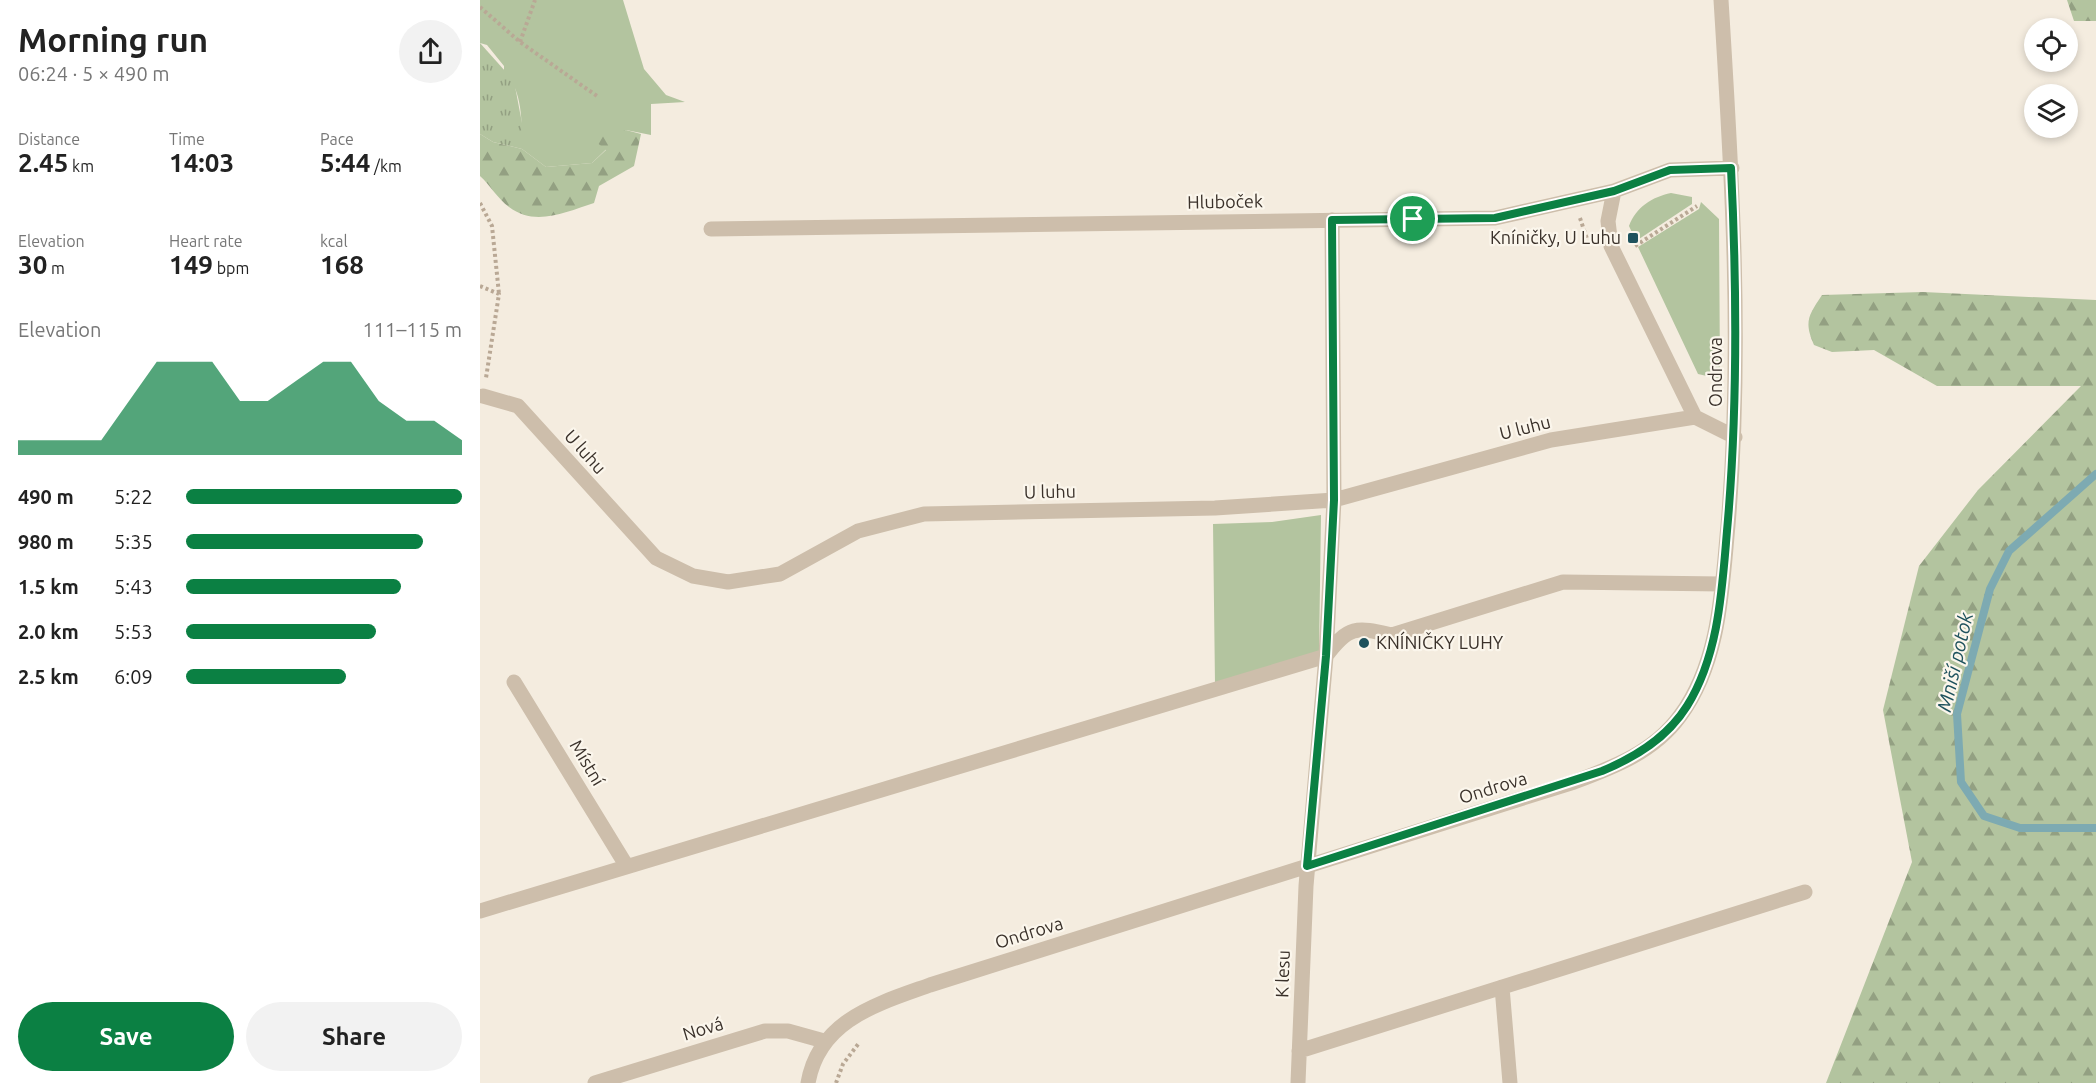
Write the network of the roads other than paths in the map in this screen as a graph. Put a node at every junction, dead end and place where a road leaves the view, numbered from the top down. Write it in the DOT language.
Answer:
graph roads {
  1 [pos="1721,0"];
  2 [pos="1731,168"];
  3 [pos="1614,191"];
  4 [pos="1332,220"];
  5 [pos="711,229"];
  6 [pos="483,396"];
  7 [pos="1695,417"];
  8 [pos="1735,437"];
  9 [pos="1334,500"];
  10 [pos="1722,584"];
  11 [pos="1326,656"];
  12 [pos="514,682"];
  13 [pos="626,865"];
  14 [pos="1307,866"];
  15 [pos="1805,892"];
  16 [pos="480,911"];
  17 [pos="1502,987"];
  18 [pos="824,1041"];
  19 [pos="1299,1051"];
  20 [pos="595,1083"];
  21 [pos="808,1083"];
  22 [pos="1298,1083"];
  23 [pos="1510,1083"];
  1 -- 2 [label="street, Ondrova"];
  2 -- 3 [label="street, Hluboček"];
  2 -- 8 [label="street, Ondrova"];
  3 -- 4 [label="street, Hluboček"];
  3 -- 7 [label="street"];
  4 -- 5 [label="street, Hluboček"];
  4 -- 9 [label="street, K lesu"];
  6 -- 9 [label="street, U luhu"];
  7 -- 8 [label="street"];
  7 -- 9 [label="street, U luhu"];
  8 -- 10 [label="street, Ondrova"];
  9 -- 11 [label="street, K lesu"];
  10 -- 11 [label="street"];
  10 -- 14 [label="street, Ondrova"];
  11 -- 13 [label="street"];
  11 -- 14 [label="street, K lesu"];
  12 -- 13 [label="street, Místní"];
  13 -- 16 [label="street"];
  14 -- 18 [label="street, Ondrova"];
  14 -- 19 [label="street, K lesu"];
  15 -- 17 [label="street"];
  17 -- 19 [label="street"];
  17 -- 23 [label="street"];
  18 -- 20 [label="street, Nová"];
  18 -- 21 [label="street"];
  19 -- 22 [label="street, K lesu"];
}
